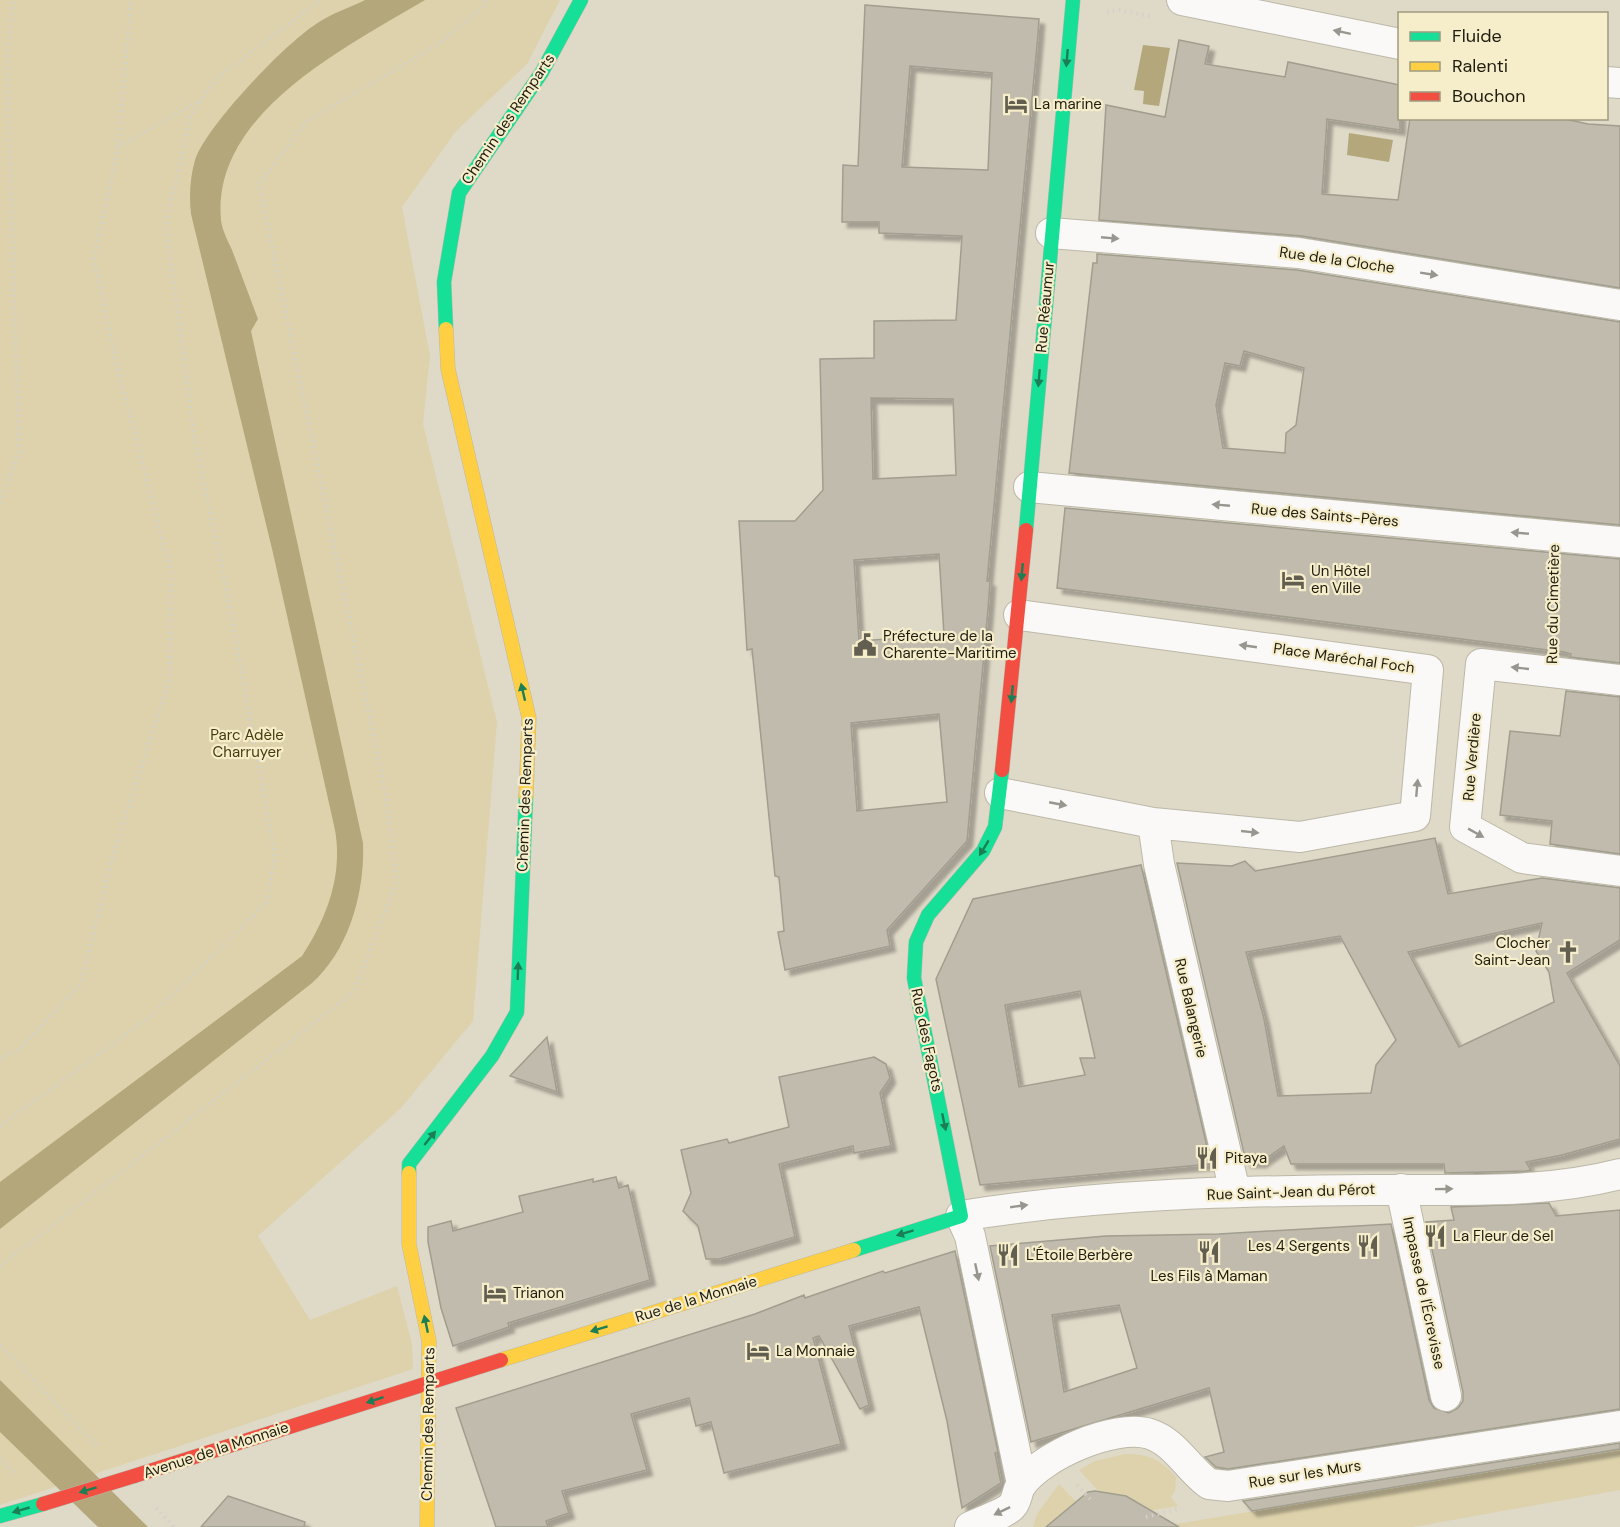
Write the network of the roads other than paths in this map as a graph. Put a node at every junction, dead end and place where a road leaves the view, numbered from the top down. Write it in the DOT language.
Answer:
graph roads {
  1 [pos="581,0"];
  2 [pos="1073,0"];
  3 [pos="1182,0"];
  4 [pos="1282,10"];
  5 [pos="1398,43"];
  6 [pos="1052,234"];
  7 [pos="1620,305"];
  8 [pos="1029,487"];
  9 [pos="1620,542"];
  10 [pos="1018,615"];
  11 [pos="1620,680"];
  12 [pos="1000,793"];
  13 [pos="1153,823"];
  14 [pos="1620,871"];
  15 [pos="1620,1174"];
  16 [pos="1401,1190"];
  17 [pos="1234,1192"];
  18 [pos="961,1216"];
  19 [pos="431,1382"];
  20 [pos="1446,1396"];
  21 [pos="1620,1426"];
  22 [pos="1022,1484"];
  23 [pos="0,1516"];
  24 [pos="427,1527"];
  25 [pos="970,1527"];
  19 -- 1 [label="street, Chemin des Remparts, one-way"];
  2 -- 6 [label="street, Rue Réaumur, one-way"];
  3 -- 4 [label="street"];
  5 -- 4 [label="street, one-way"];
  6 -- 7 [label="street, Rue de la Cloche, one-way"];
  6 -- 8 [label="street, Rue Réaumur, one-way"];
  9 -- 8 [label="street, Rue des Saints-Pères, one-way"];
  8 -- 10 [label="street, Rue Réaumur, one-way"];
  10 -- 12 [label="street, Rue des Fagots, one-way"];
  13 -- 10 [label="street, Place Maréchal Foch, one-way"];
  11 -- 14 [label="street, Rue Verdière, one-way"];
  12 -- 13 [label="street, Place Maréchal Foch, one-way"];
  12 -- 18 [label="street, Rue des Fagots, one-way"];
  13 -- 17 [label="street, Rue Balangerie"];
  16 -- 15 [label="street, Rue Saint-Jean du Pérot, one-way"];
  16 -- 17 [label="street, Rue Saint-Jean du Pérot"];
  16 -- 20 [label="street, Impasse de l'Écrevisse"];
  18 -- 17 [label="street, Rue Saint-Jean du Pérot, one-way"];
  18 -- 19 [label="street, Rue de la Monnaie, one-way"];
  18 -- 22 [label="street, Rue des Fagots, one-way"];
  19 -- 23 [label="street, Avenue de la Monnaie, one-way, bridge"];
  19 -- 24 [label="street, Chemin des Remparts"];
  21 -- 22 [label="street, Rue sur les Murs"];
  22 -- 25 [label="street, Rue sur les Murs, one-way"];
}
